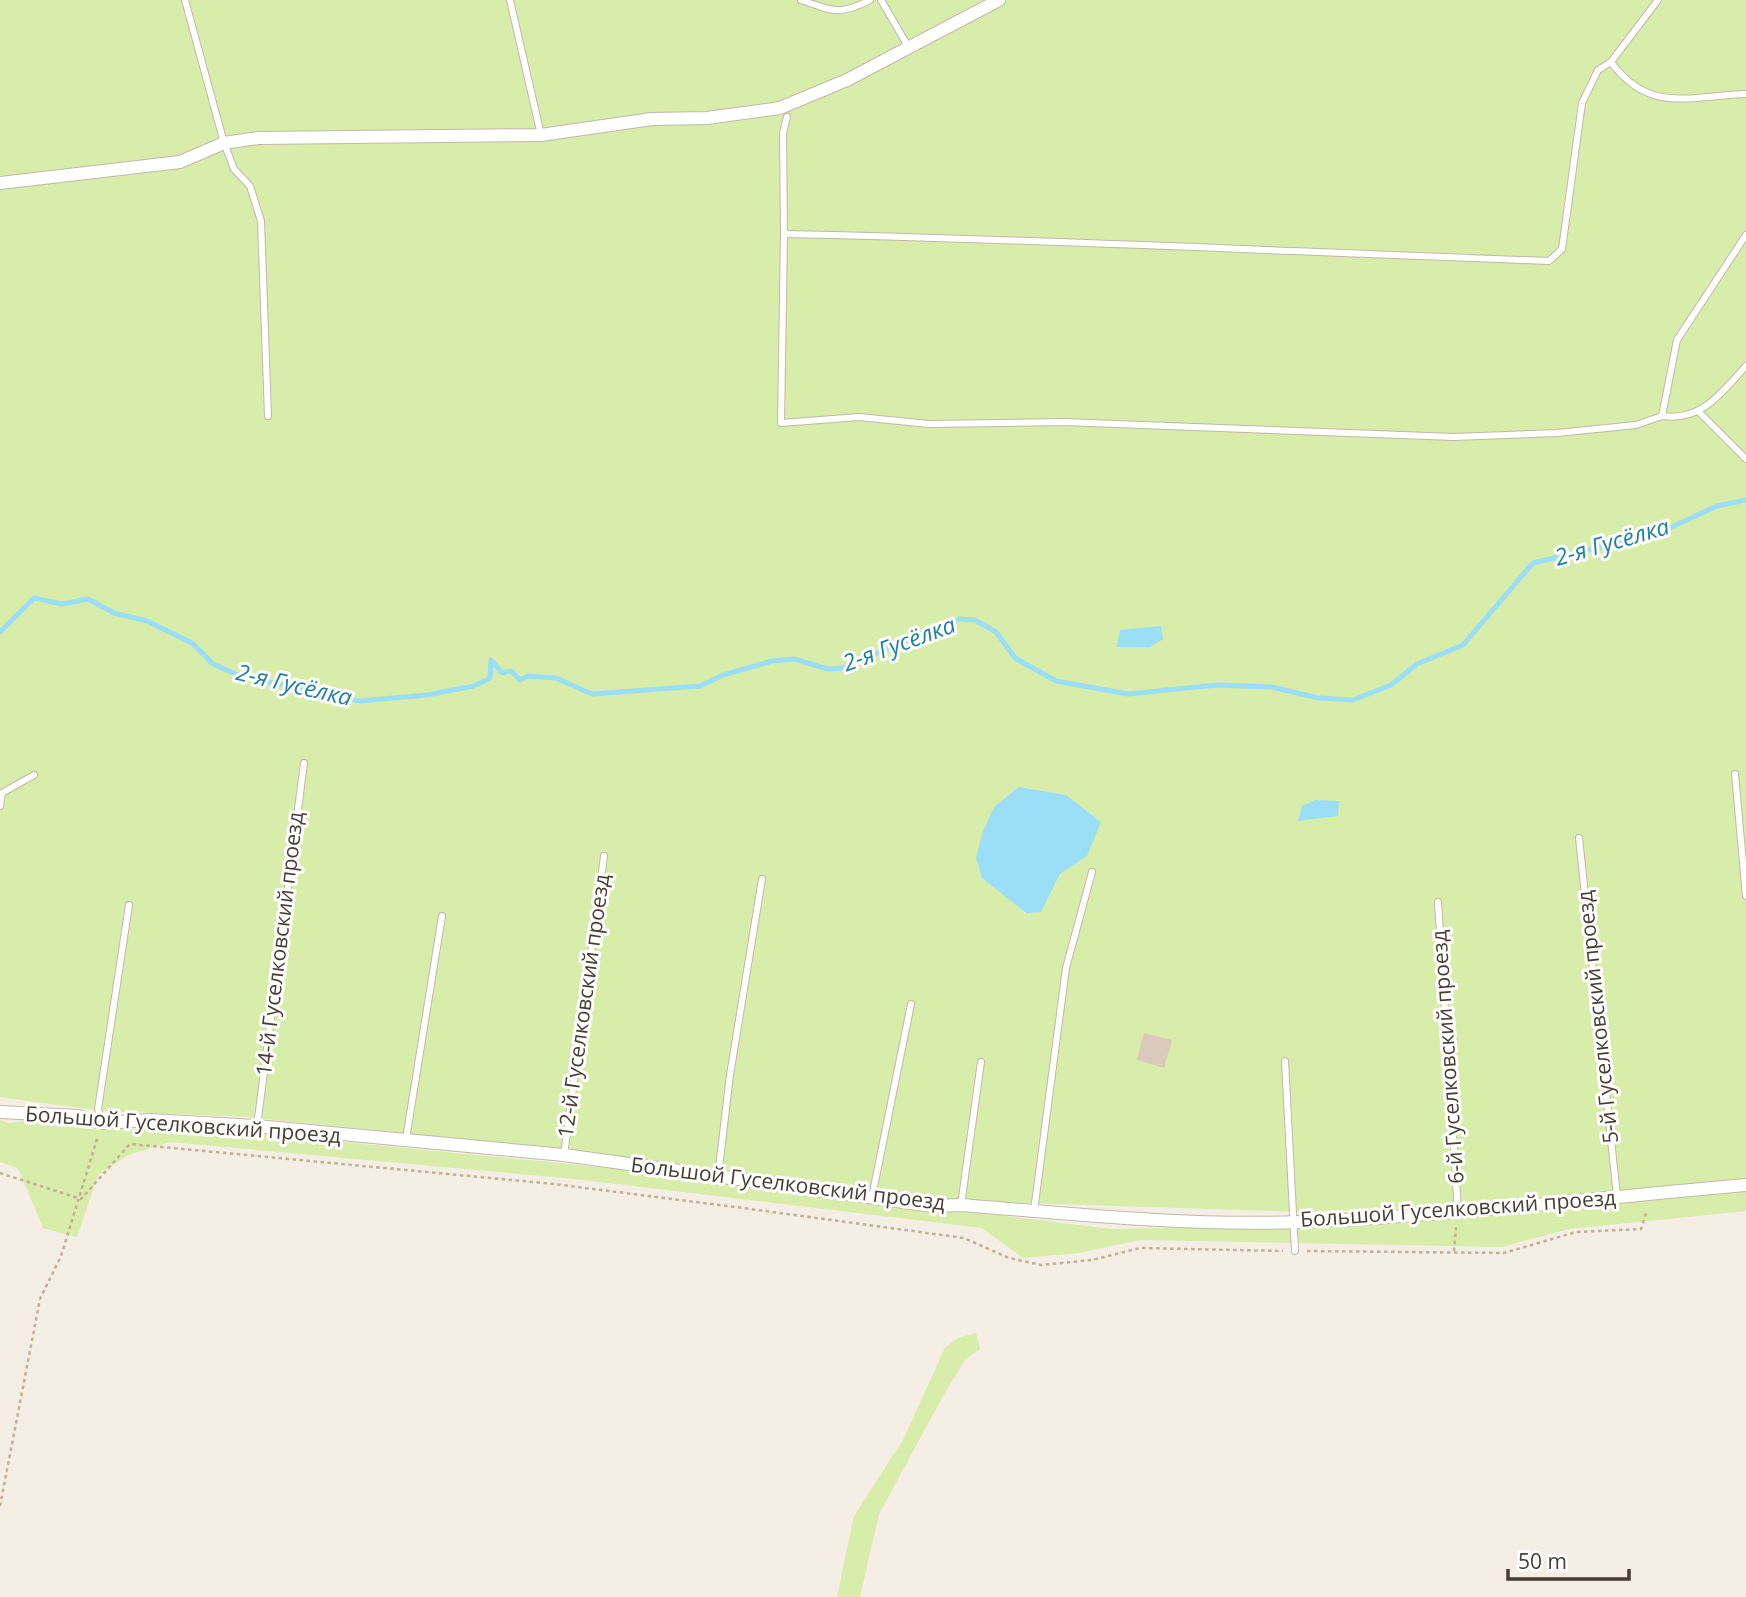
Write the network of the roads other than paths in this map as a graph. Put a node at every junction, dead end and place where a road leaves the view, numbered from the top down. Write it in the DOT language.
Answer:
graph roads {
  1 [pos="185,0"];
  2 [pos="510,0"];
  3 [pos="801,0"];
  4 [pos="870,0"];
  5 [pos="881,0"];
  6 [pos="999,0"];
  7 [pos="1658,0"];
  8 [pos="909,48"];
  9 [pos="1611,62"];
  10 [pos="1746,94"];
  11 [pos="787,117"];
  12 [pos="541,135"];
  13 [pos="223,143"];
  14 [pos="0,183"];
  15 [pos="784,234"];
  16 [pos="1746,235"];
  17 [pos="1746,366"];
  18 [pos="1699,412"];
  19 [pos="268,415"];
  20 [pos="1662,416"];
  21 [pos="1746,459"];
  22 [pos="304,763"];
  23 [pos="1735,774"];
  24 [pos="34,775"];
  25 [pos="0,806"];
  26 [pos="1579,838"];
  27 [pos="604,856"];
  28 [pos="1092,872"];
  29 [pos="762,879"];
  30 [pos="1746,896"];
  31 [pos="1438,902"];
  32 [pos="129,905"];
  33 [pos="442,916"];
  34 [pos="911,1004"];
  35 [pos="1285,1061"];
  36 [pos="981,1062"];
  37 [pos="0,1112"];
  38 [pos="102,1123"];
  39 [pos="257,1126"];
  40 [pos="406,1141"];
  41 [pos="564,1156"];
  42 [pos="718,1176"];
  43 [pos="1746,1185"];
  44 [pos="1617,1196"];
  45 [pos="872,1197"];
  46 [pos="961,1205"];
  47 [pos="1034,1211"];
  48 [pos="1458,1213"];
  49 [pos="1295,1222"];
  50 [pos="1295,1251"];
  1 -- 13 [label="lane"];
  2 -- 12 [label="lane"];
  3 -- 4 [label="lane"];
  5 -- 8 [label="lane"];
  6 -- 8 [label="street"];
  7 -- 9 [label="lane"];
  8 -- 12 [label="street"];
  9 -- 10 [label="lane"];
  9 -- 15 [label="lane"];
  11 -- 15 [label="lane"];
  12 -- 13 [label="street"];
  13 -- 14 [label="street"];
  13 -- 19 [label="lane"];
  15 -- 20 [label="lane"];
  16 -- 20 [label="lane"];
  17 -- 18 [label="lane"];
  18 -- 20 [label="lane"];
  18 -- 21 [label="lane"];
  22 -- 39 [label="lane, 14-й Гуселковский проезд"];
  23 -- 30 [label="lane"];
  24 -- 25 [label="lane"];
  26 -- 44 [label="lane, 5-й Гуселковский проезд"];
  27 -- 41 [label="lane, 12-й Гуселковский проезд"];
  28 -- 47 [label="lane"];
  29 -- 42 [label="lane"];
  31 -- 48 [label="lane, 6-й Гуселковский проезд"];
  32 -- 38 [label="lane"];
  33 -- 40 [label="lane"];
  34 -- 45 [label="lane"];
  35 -- 49 [label="lane"];
  36 -- 46 [label="lane"];
  37 -- 38 [label="street, Большой Гуселковский проезд"];
  38 -- 39 [label="street, Большой Гуселковский проезд"];
  39 -- 40 [label="street, Большой Гуселковский проезд"];
  40 -- 41 [label="street, Большой Гуселковский проезд"];
  41 -- 42 [label="street, Большой Гуселковский проезд"];
  42 -- 45 [label="street, Большой Гуселковский проезд"];
  43 -- 44 [label="street, Большой Гуселковский проезд"];
  44 -- 48 [label="street, Большой Гуселковский проезд"];
  45 -- 46 [label="street, Большой Гуселковский проезд"];
  46 -- 47 [label="street, Большой Гуселковский проезд"];
  47 -- 49 [label="street, Большой Гуселковский проезд"];
  48 -- 49 [label="street, Большой Гуселковский проезд"];
  49 -- 50 [label="lane"];
}
